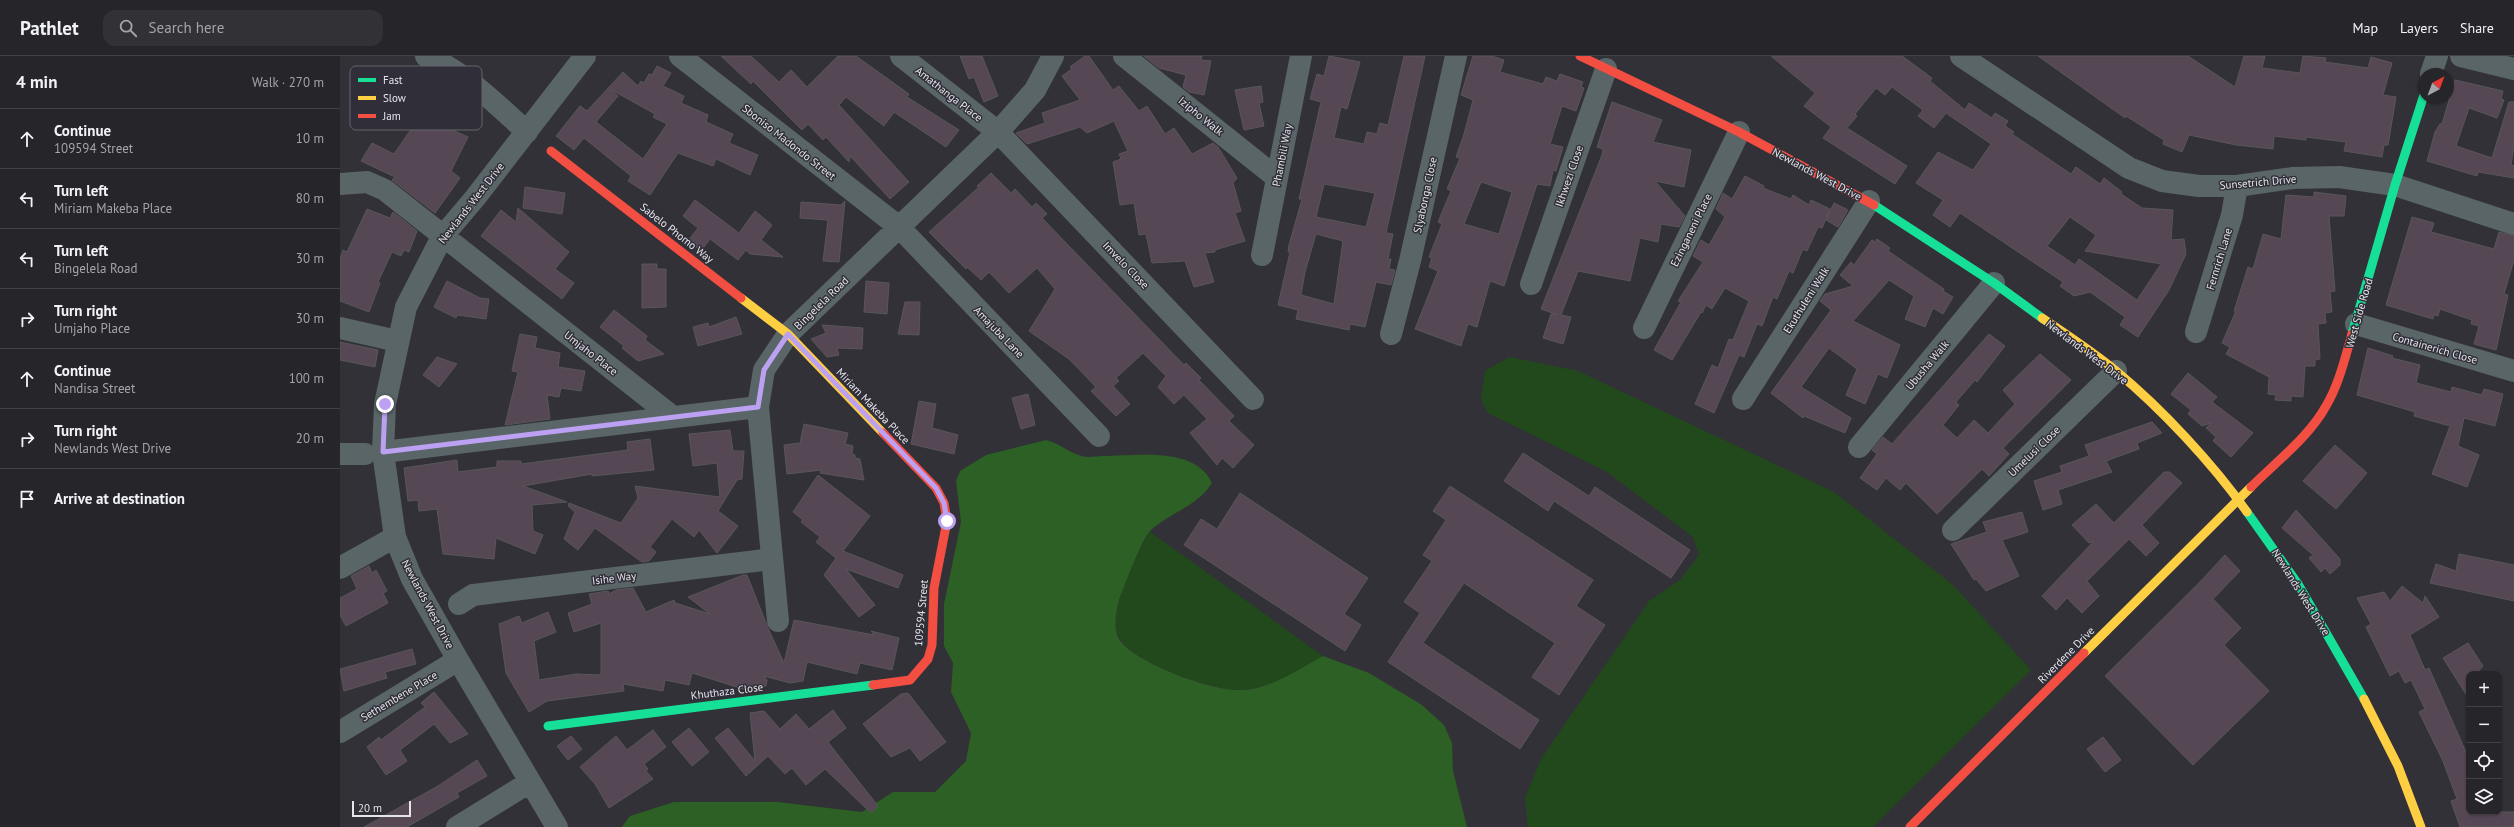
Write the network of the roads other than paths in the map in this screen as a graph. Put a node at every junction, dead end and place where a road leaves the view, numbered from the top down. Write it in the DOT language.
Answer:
graph roads {
  1 [pos="426,56"];
  2 [pos="585,56"];
  3 [pos="680,56"];
  4 [pos="901,56"];
  5 [pos="1053,56"];
  6 [pos="1124,56"];
  7 [pos="1301,56"];
  8 [pos="1456,56"];
  9 [pos="1580,56"];
  10 [pos="1961,56"];
  11 [pos="2437,56"];
  12 [pos="2461,56"];
  13 [pos="1147,64"];
  14 [pos="445,66"];
  15 [pos="2433,68"];
  16 [pos="1606,69"];
  17 [pos="2514,69"];
  18 [pos="482,93"];
  19 [pos="2421,104"];
  20 [pos="527,132"];
  21 [pos="998,132"];
  22 [pos="1739,132"];
  23 [pos="551,151"];
  24 [pos="1277,178"];
  25 [pos="340,184"];
  26 [pos="2395,185"];
  27 [pos="2237,186"];
  28 [pos="1869,201"];
  29 [pos="2514,224"];
  30 [pos="899,227"];
  31 [pos="442,237"];
  32 [pos="1262,255"];
  33 [pos="1994,283"];
  34 [pos="1531,284"];
  35 [pos="2356,324"];
  36 [pos="340,328"];
  37 [pos="1644,328"];
  38 [pos="2196,332"];
  39 [pos="788,334"];
  40 [pos="1391,334"];
  41 [pos="397,341"];
  42 [pos="2116,371"];
  43 [pos="2514,371"];
  44 [pos="1253,399"];
  45 [pos="1744,399"];
  46 [pos="758,407"];
  47 [pos="673,418"];
  48 [pos="1099,436"];
  49 [pos="1859,447"];
  50 [pos="374,453"];
  51 [pos="340,454"];
  52 [pos="941,495"];
  53 [pos="2239,501"];
  54 [pos="1953,530"];
  55 [pos="394,537"];
  56 [pos="772,559"];
  57 [pos="340,568"];
  58 [pos="459,604"];
  59 [pos="778,621"];
  60 [pos="458,660"];
  61 [pos="910,680"];
  62 [pos="548,726"];
  63 [pos="340,732"];
  64 [pos="530,782"];
  65 [pos="457,827"];
  66 [pos="557,827"];
  67 [pos="1910,827"];
  68 [pos="2421,827"];
  1 -- 14 [label="street"];
  2 -- 20 [label="street, Newlands West Drive"];
  3 -- 30 [label="street, Sboniso Madondo Street"];
  4 -- 21 [label="street, Amathanga Place"];
  5 -- 21 [label="street, Bingelela Road"];
  6 -- 13 [label="street, Izipho Walk"];
  7 -- 24 [label="street, Phambili Way"];
  8 -- 40 [label="street, Slyabonga Close"];
  9 -- 16 [label="street, Newlands West Drive"];
  10 -- 27 [label="street, Sunsetrich Drive"];
  11 -- 15 [label="street"];
  12 -- 17 [label="street"];
  13 -- 24 [label="street, Izipho Walk"];
  16 -- 22 [label="street, Newlands West Drive"];
  16 -- 34 [label="street, Ikhwezi Close"];
  18 -- 20 [label="street"];
  19 -- 26 [label="street, West Side Road"];
  20 -- 31 [label="street, Newlands West Drive"];
  21 -- 30 [label="street, Bingelela Road"];
  21 -- 44 [label="street, Imvelo Close"];
  22 -- 28 [label="street, Newlands West Drive"];
  22 -- 37 [label="street, Ezinganeni Place"];
  23 -- 39 [label="street, Sabelo Phomo Way"];
  24 -- 32 [label="street, Phambili Way"];
  25 -- 31 [label="street, Umjaho Place"];
  26 -- 27 [label="street, Sunsetrich Drive"];
  26 -- 29 [label="street, Sunsetrich Drive"];
  26 -- 35 [label="street, West Side Road"];
  27 -- 38 [label="street, Fernrich Lane"];
  28 -- 33 [label="street, Newlands West Drive"];
  28 -- 45 [label="street, Ekuthuleni Walk"];
  30 -- 39 [label="street, Bingelela Road"];
  30 -- 48 [label="street, Amajuba Lane"];
  31 -- 41 [label="street, Newlands West Drive"];
  31 -- 47 [label="street, Umjaho Place"];
  33 -- 42 [label="street, Newlands West Drive"];
  33 -- 49 [label="street, Ubusha Walk"];
  35 -- 43 [label="street, Containerich Close"];
  35 -- 53 [label="street, West Side Road"];
  36 -- 41 [label="street"];
  39 -- 46 [label="street, Bingelela Road"];
  39 -- 52 [label="street, Miriam Makeba Place"];
  41 -- 50 [label="street, Newlands West Drive"];
  42 -- 53 [label="street, Newlands West Drive"];
  42 -- 54 [label="street, Umelusi Close"];
  46 -- 47 [label="street"];
  46 -- 56 [label="street, Bingelela Road"];
  47 -- 50 [label="street"];
  50 -- 51 [label="street"];
  50 -- 55 [label="street, Newlands West Drive"];
  52 -- 61 [label="street, 109594 Street"];
  53 -- 67 [label="street, Riverdene Drive"];
  53 -- 68 [label="street, Newlands West Drive"];
  55 -- 57 [label="street"];
  55 -- 60 [label="street, Newlands West Drive"];
  56 -- 58 [label="street, Isihe Way"];
  56 -- 59 [label="street, Bingelela Road"];
  60 -- 63 [label="street, Sethembene Place"];
  60 -- 64 [label="street, Newlands West Drive"];
  61 -- 62 [label="street, Khuthaza Close"];
  64 -- 65 [label="street"];
  64 -- 66 [label="street, Newlands West Drive"];
}
